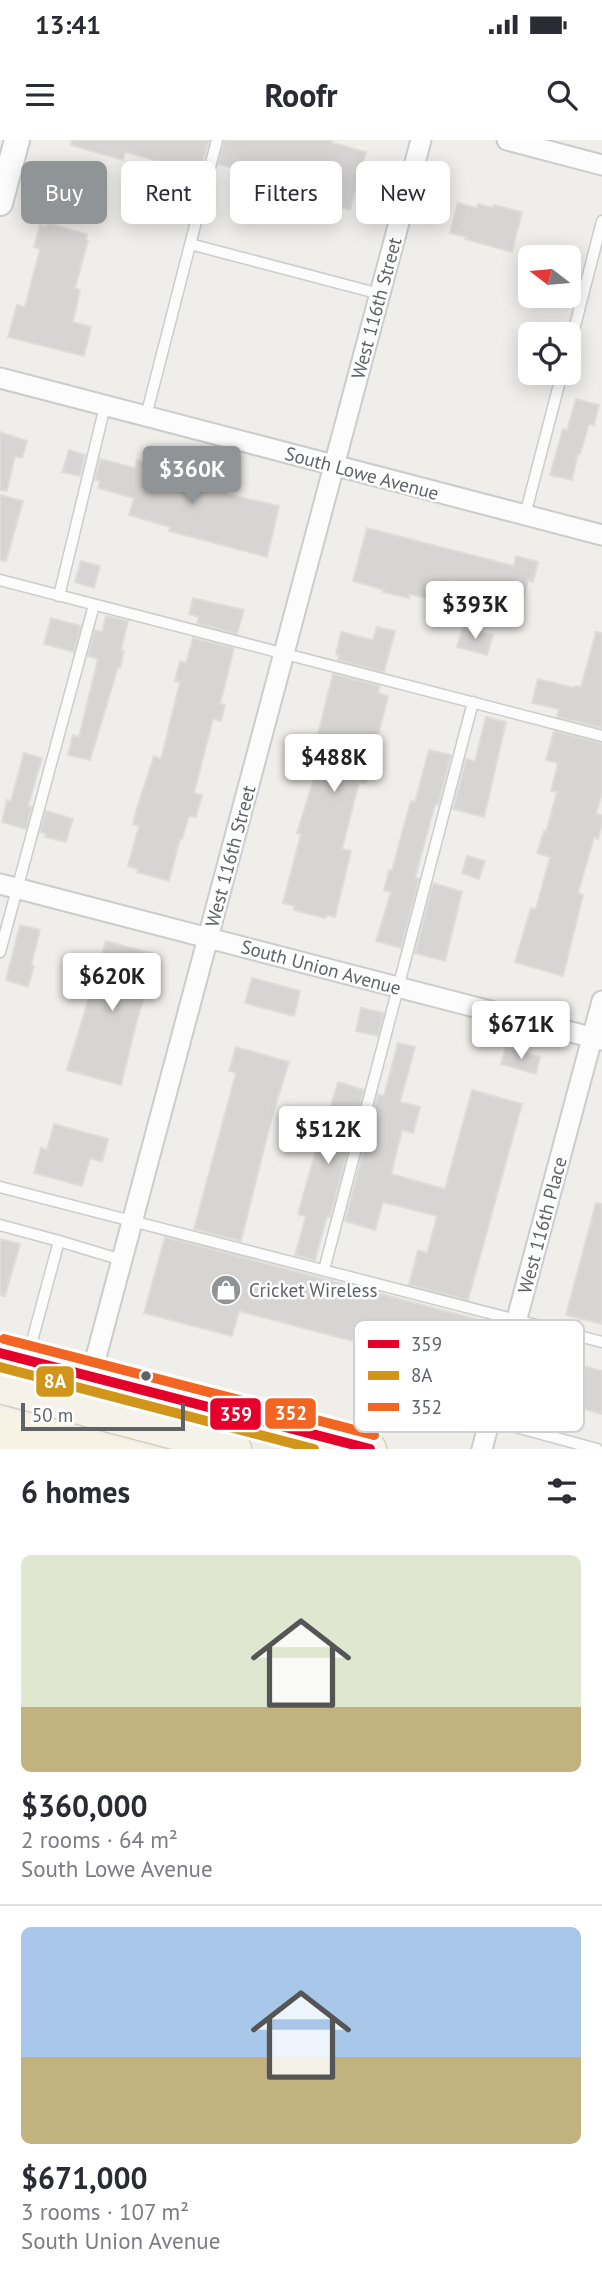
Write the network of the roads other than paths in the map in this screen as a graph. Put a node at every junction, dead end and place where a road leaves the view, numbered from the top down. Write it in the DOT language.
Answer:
graph roads {
  1 [pos="17,140"];
  2 [pos="217,140"];
  3 [pos="421,140"];
  4 [pos="507,140"];
  5 [pos="528,143"];
  6 [pos="602,165"];
  7 [pos="0,203"];
  8 [pos="602,221"];
  9 [pos="190,244"];
  10 [pos="380,294"];
  11 [pos="576,322"];
  12 [pos="0,378"];
  13 [pos="559,385"];
  14 [pos="105,406"];
  15 [pos="146,416"];
  16 [pos="334,466"];
  17 [pos="525,515"];
  18 [pos="602,535"];
  19 [pos="0,580"];
  20 [pos="59,596"];
  21 [pos="94,605"];
  22 [pos="284,654"];
  23 [pos="473,702"];
  24 [pos="602,736"];
  25 [pos="9,886"];
  26 [pos="208,938"];
  27 [pos="0,952"];
  28 [pos="398,987"];
  29 [pos="602,1001"];
  30 [pos="597,1039"];
  31 [pos="0,1187"];
  32 [pos="132,1221"];
  33 [pos="0,1225"];
  34 [pos="59,1241"];
  35 [pos="122,1260"];
  36 [pos="324,1270"];
  37 [pos="517,1320"];
  38 [pos="584,1337"];
  39 [pos="602,1342"];
  40 [pos="13,1357"];
  41 [pos="91,1377"];
  42 [pos="0,1387"];
  43 [pos="82,1409"];
  44 [pos="487,1432"];
  45 [pos="526,1432"];
  46 [pos="566,1445"];
  47 [pos="352,1447"];
  48 [pos="235,1449"];
  49 [pos="482,1449"];
  50 [pos="597,1449"];
  1 -- 7 [label="street"];
  2 -- 9 [label="lane"];
  3 -- 10 [label="street, West 116th Street"];
  4 -- 5 [label="street"];
  5 -- 6 [label="street"];
  8 -- 11 [label="lane"];
  9 -- 10 [label="lane"];
  9 -- 15 [label="lane"];
  10 -- 16 [label="street, West 116th Street"];
  12 -- 14 [label="street, South Lowe Avenue"];
  13 -- 17 [label="lane"];
  14 -- 15 [label="street, South Lowe Avenue"];
  14 -- 20 [label="lane"];
  15 -- 16 [label="street, South Lowe Avenue"];
  16 -- 17 [label="street, South Lowe Avenue"];
  16 -- 22 [label="street, West 116th Street"];
  17 -- 18 [label="street, South Lowe Avenue"];
  19 -- 20 [label="lane"];
  20 -- 21 [label="lane"];
  21 -- 22 [label="lane"];
  21 -- 25 [label="lane"];
  22 -- 23 [label="lane"];
  22 -- 26 [label="street, West 116th Street"];
  23 -- 24 [label="lane"];
  23 -- 28 [label="lane"];
  25 -- 26 [label="street, South Union Avenue"];
  25 -- 27 [label="lane"];
  26 -- 28 [label="street, South Union Avenue"];
  26 -- 32 [label="street, West 116th Street"];
  28 -- 30 [label="street, South Union Avenue"];
  28 -- 36 [label="lane"];
  29 -- 30 [label="street, West 116th Place"];
  30 -- 37 [label="street, West 116th Place"];
  31 -- 32 [label="lane"];
  32 -- 35 [label="street, West 116th Street"];
  32 -- 36 [label="lane"];
  33 -- 34 [label="lane"];
  34 -- 35 [label="lane"];
  34 -- 40 [label="lane"];
  35 -- 41 [label="street, West 116th Street"];
  36 -- 37 [label="lane"];
  38 -- 39 [label="lane"];
  40 -- 41 [label="main road"];
  41 -- 43 [label="street, West 116th Street"];
  41 -- 47 [label="main road"];
  42 -- 43 [label="main road"];
  43 -- 48 [label="main road"];
  44 -- 49 [label="street, West 116th Place"];
  45 -- 46 [label="lane"];
  46 -- 50 [label="lane"];
}
